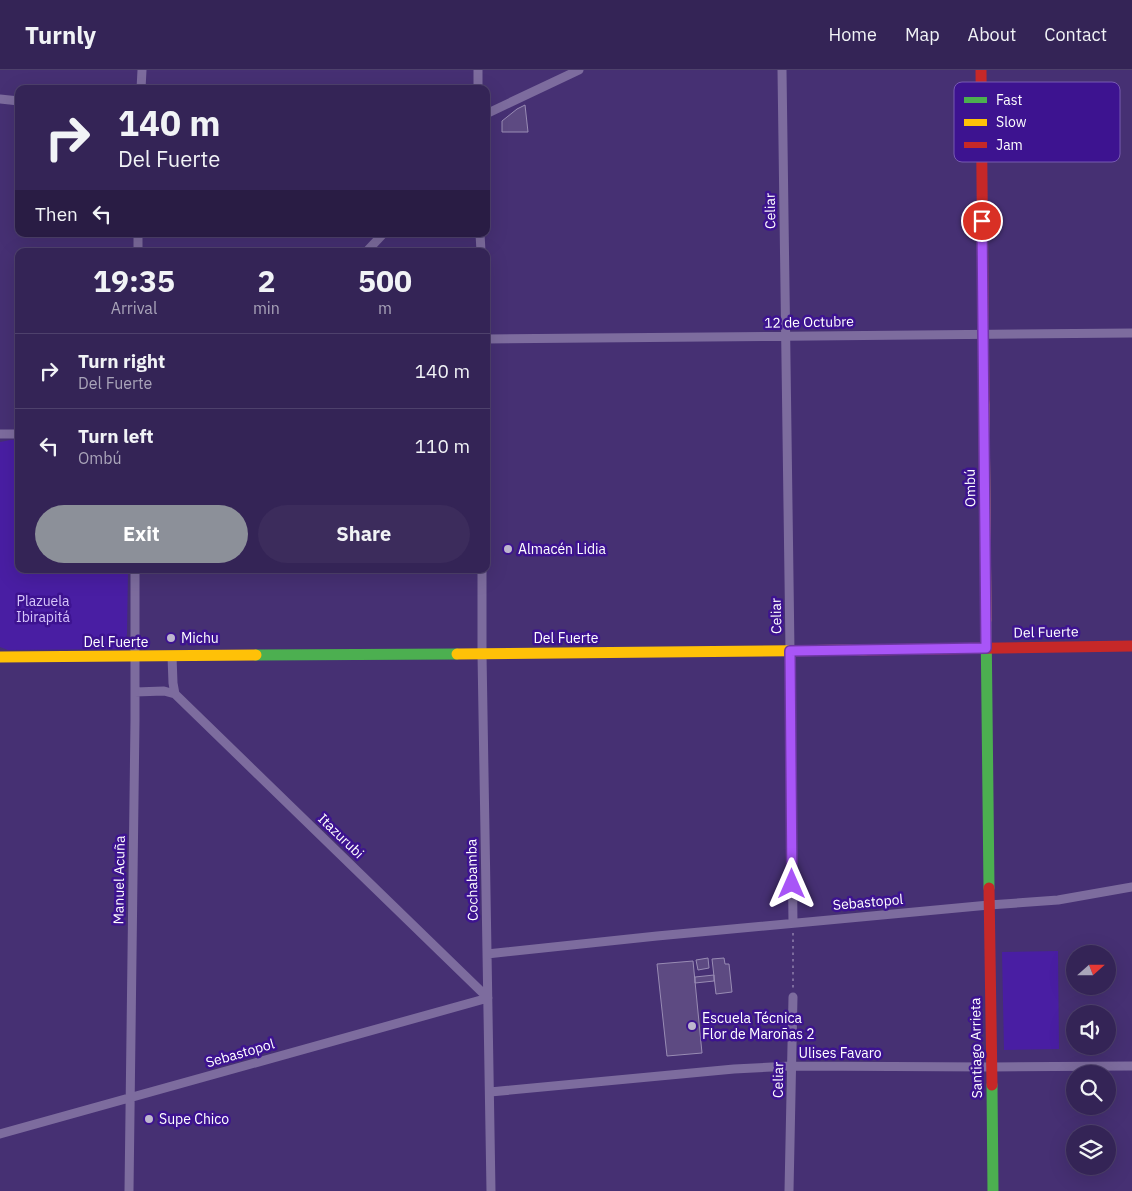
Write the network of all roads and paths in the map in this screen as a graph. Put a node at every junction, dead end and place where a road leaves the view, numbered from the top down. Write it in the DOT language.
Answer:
graph roads {
  1 [pos="142,70"];
  2 [pos="478,70"];
  3 [pos="579,70"];
  4 [pos="782,70"];
  5 [pos="141,85"];
  6 [pos="478,85"];
  7 [pos="0,99"];
  8 [pos="15,100"];
  9 [pos="490,112"];
  10 [pos="982,162"];
  11 [pos="380,237"];
  12 [pos="370,248"];
  13 [pos="1132,332"];
  14 [pos="983,334"];
  15 [pos="786,335"];
  16 [pos="490,339"];
  17 [pos="0,434"];
  18 [pos="15,434"];
  19 [pos="135,573"];
  20 [pos="482,573"];
  21 [pos="1132,646"];
  22 [pos="986,648"];
  23 [pos="790,651"];
  24 [pos="482,654"];
  25 [pos="172,656"];
  26 [pos="134,657"];
  27 [pos="0,658"];
  28 [pos="135,692"];
  29 [pos="175,694"];
  30 [pos="1132,887"];
  31 [pos="989,905"];
  32 [pos="792,923"];
  33 [pos="487,954"];
  34 [pos="794,997"];
  35 [pos="488,998"];
  36 [pos="791,1066"];
  37 [pos="1132,1066"];
  38 [pos="992,1067"];
  39 [pos="490,1092"];
  40 [pos="130,1098"];
  41 [pos="0,1134"];
  42 [pos="129,1191"];
  43 [pos="491,1191"];
  44 [pos="790,1191"];
  45 [pos="993,1191"];
  1 -- 5 [label="street"];
  2 -- 6 [label="street"];
  3 -- 9 [label="street"];
  4 -- 15 [label="street, Celiar"];
  7 -- 8 [label="street"];
  10 -- 14 [label="street, Ombú"];
  11 -- 12 [label="street"];
  13 -- 14 [label="street, 12 de Octubre"];
  14 -- 15 [label="street, 12 de Octubre"];
  14 -- 22 [label="street, Ombú"];
  15 -- 16 [label="street, 12 de Octubre"];
  15 -- 23 [label="street, Celiar"];
  17 -- 18 [label="street"];
  19 -- 26 [label="street, Manuel Acuña"];
  20 -- 24 [label="street, Cochabamba"];
  21 -- 22 [label="street, Del Fuerte"];
  22 -- 23 [label="street, Del Fuerte"];
  22 -- 31 [label="street, Ombú"];
  23 -- 24 [label="street, Del Fuerte"];
  23 -- 32 [label="street, Celiar"];
  24 -- 25 [label="street, Del Fuerte"];
  24 -- 33 [label="street, Cochabamba"];
  25 -- 26 [label="street, Del Fuerte"];
  25 -- 29 [label="street"];
  26 -- 27 [label="street, Del Fuerte"];
  26 -- 28 [label="street, Manuel Acuña"];
  28 -- 29 [label="street"];
  28 -- 40 [label="street, Manuel Acuña"];
  29 -- 35 [label="street, Itazurubi"];
  30 -- 31 [label="street, Sebastopol"];
  31 -- 32 [label="street, Sebastopol"];
  31 -- 38 [label="street, Santiago Arrieta"];
  32 -- 33 [label="street, Sebastopol"];
  32 -- 34 [label="path"];
  33 -- 35 [label="street, Cochabamba"];
  34 -- 36 [label="street, Celiar"];
  35 -- 39 [label="street, Cochabamba"];
  35 -- 40 [label="street, Sebastopol"];
  36 -- 38 [label="street, Ulises Favaro"];
  36 -- 39 [label="street, Ulises Favaro"];
  36 -- 44 [label="street, Celiar"];
  37 -- 38 [label="street, Ulises Favaro"];
  38 -- 45 [label="street, Santiago Arrieta"];
  39 -- 43 [label="street, Cochabamba"];
  40 -- 41 [label="street, Sebastopol"];
  40 -- 42 [label="street, Manuel Acuña"];
}
